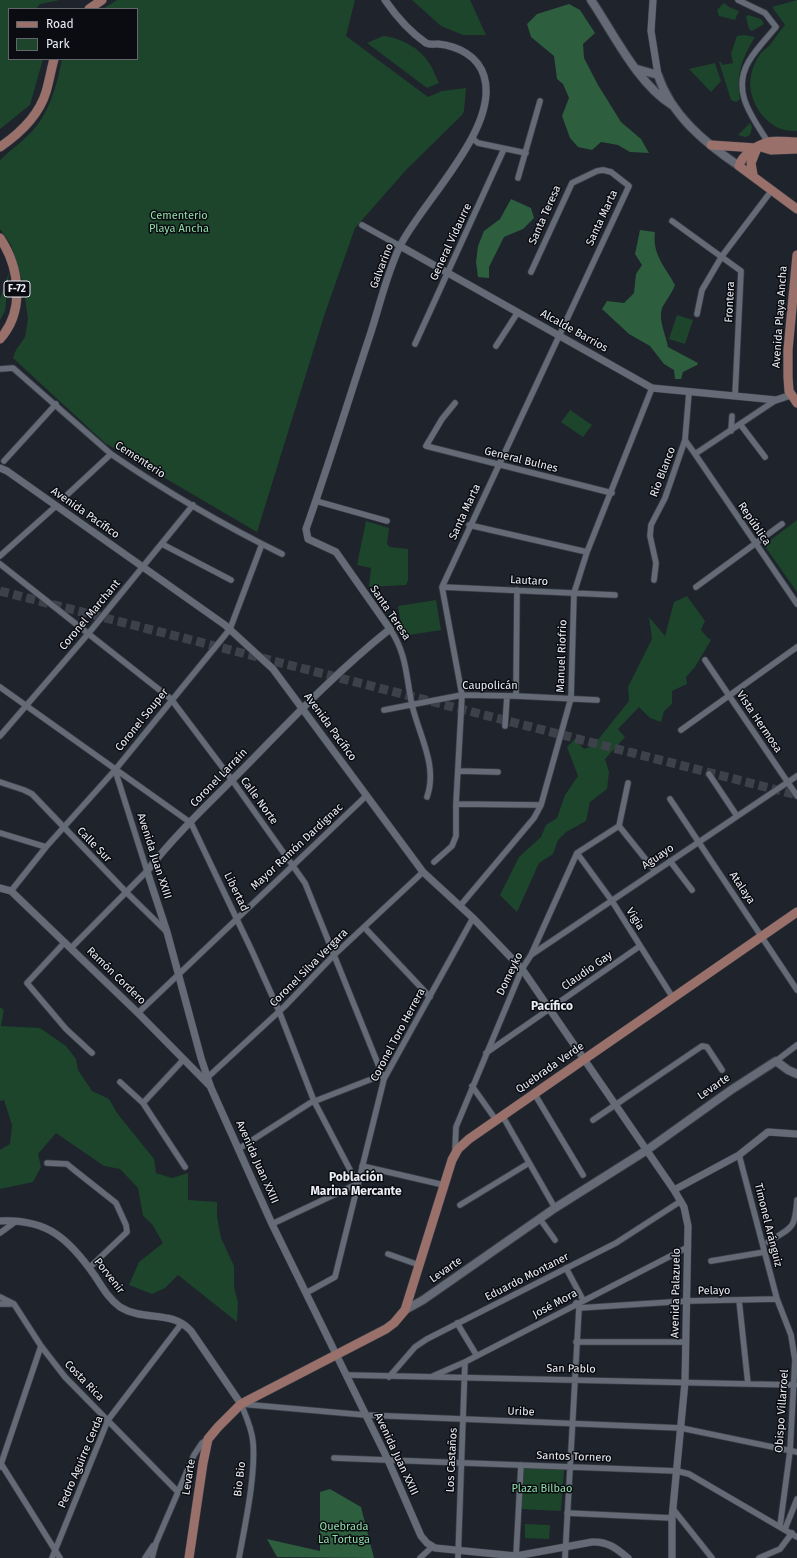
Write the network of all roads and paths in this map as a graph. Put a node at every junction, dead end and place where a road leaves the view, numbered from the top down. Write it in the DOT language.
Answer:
graph roads {
  1 [pos="102,0"];
  2 [pos="385,0"];
  3 [pos="591,0"];
  4 [pos="653,0"];
  5 [pos="738,0"];
  6 [pos="90,8"];
  7 [pos="54,60"];
  8 [pos="655,64"];
  9 [pos="636,69"];
  10 [pos="649,71"];
  11 [pos="659,78"];
  12 [pos="645,80"];
  13 [pos="540,101"];
  14 [pos="673,105"];
  15 [pos="472,138"];
  16 [pos="797,142"];
  17 [pos="711,144"];
  18 [pos="762,146"];
  19 [pos="0,147"];
  20 [pos="504,149"];
  21 [pos="797,149"];
  22 [pos="526,154"];
  23 [pos="739,166"];
  24 [pos="753,175"];
  25 [pos="518,178"];
  26 [pos="629,186"];
  27 [pos="772,190"];
  28 [pos="797,209"];
  29 [pos="672,221"];
  30 [pos="362,225"];
  31 [pos="0,238"];
  32 [pos="400,246"];
  33 [pos="797,255"];
  34 [pos="722,256"];
  35 [pos="797,260"];
  36 [pos="448,272"];
  37 [pos="531,272"];
  38 [pos="518,312"];
  39 [pos="697,314"];
  40 [pos="559,335"];
  41 [pos="0,339"];
  42 [pos="415,344"];
  43 [pos="496,346"];
  44 [pos="0,369"];
  45 [pos="652,388"];
  46 [pos="689,392"];
  47 [pos="791,395"];
  48 [pos="735,396"];
  49 [pos="776,400"];
  50 [pos="455,403"];
  51 [pos="797,403"];
  52 [pos="56,404"];
  53 [pos="732,416"];
  54 [pos="740,424"];
  55 [pos="731,431"];
  56 [pos="685,440"];
  57 [pos="111,454"];
  58 [pos="694,454"];
  59 [pos="765,457"];
  60 [pos="4,461"];
  61 [pos="499,464"];
  62 [pos="0,468"];
  63 [pos="612,493"];
  64 [pos="68,494"];
  65 [pos="316,501"];
  66 [pos="193,505"];
  67 [pos="56,506"];
  68 [pos="387,521"];
  69 [pos="782,524"];
  70 [pos="469,525"];
  71 [pos="306,536"];
  72 [pos="755,543"];
  73 [pos="162,544"];
  74 [pos="262,544"];
  75 [pos="588,552"];
  76 [pos="282,554"];
  77 [pos="0,556"];
  78 [pos="0,564"];
  79 [pos="142,567"];
  80 [pos="231,580"];
  81 [pos="654,580"];
  82 [pos="442,587"];
  83 [pos="696,587"];
  84 [pos="517,590"];
  85 [pos="574,593"];
  86 [pos="615,595"];
  87 [pos="797,604"];
  88 [pos="230,629"];
  89 [pos="390,629"];
  90 [pos="88,634"];
  91 [pos="797,647"];
  92 [pos="705,660"];
  93 [pos="0,687"];
  94 [pos="462,695"];
  95 [pos="728,695"];
  96 [pos="506,696"];
  97 [pos="516,696"];
  98 [pos="571,698"];
  99 [pos="171,699"];
  100 [pos="597,700"];
  101 [pos="26,706"];
  102 [pos="412,706"];
  103 [pos="303,709"];
  104 [pos="384,710"];
  105 [pos="505,726"];
  106 [pos="681,730"];
  107 [pos="0,736"];
  108 [pos="115,770"];
  109 [pos="459,771"];
  110 [pos="498,772"];
  111 [pos="709,774"];
  112 [pos="797,776"];
  113 [pos="232,780"];
  114 [pos="0,782"];
  115 [pos="628,783"];
  116 [pos="788,783"];
  117 [pos="366,796"];
  118 [pos="797,796"];
  119 [pos="427,797"];
  120 [pos="670,799"];
  121 [pos="456,804"];
  122 [pos="541,805"];
  123 [pos="737,816"];
  124 [pos="191,823"];
  125 [pos="619,826"];
  126 [pos="64,828"];
  127 [pos="0,833"];
  128 [pos="699,842"];
  129 [pos="46,847"];
  130 [pos="577,853"];
  131 [pos="670,861"];
  132 [pos="434,862"];
  133 [pos="293,865"];
  134 [pos="147,871"];
  135 [pos="655,871"];
  136 [pos="423,872"];
  137 [pos="0,888"];
  138 [pos="692,890"];
  139 [pos="11,891"];
  140 [pos="126,893"];
  141 [pos="612,901"];
  142 [pos="460,906"];
  143 [pos="797,912"];
  144 [pos="237,918"];
  145 [pos="473,918"];
  146 [pos="364,927"];
  147 [pos="167,932"];
  148 [pos="763,936"];
  149 [pos="65,942"];
  150 [pos="640,946"];
  151 [pos="71,948"];
  152 [pos="531,955"];
  153 [pos="333,956"];
  154 [pos="522,969"];
  155 [pos="178,974"];
  156 [pos="797,990"];
  157 [pos="430,996"];
  158 [pos="673,998"];
  159 [pos="549,1009"];
  160 [pos="279,1011"];
  161 [pos="138,1013"];
  162 [pos="797,1046"];
  163 [pos="92,1053"];
  164 [pos="486,1053"];
  165 [pos="585,1058"];
  166 [pos="184,1059"];
  167 [pos="776,1060"];
  168 [pos="722,1070"];
  169 [pos="797,1074"];
  170 [pos="208,1077"];
  171 [pos="383,1077"];
  172 [pos="120,1082"];
  173 [pos="472,1086"];
  174 [pos="211,1088"];
  175 [pos="534,1093"];
  176 [pos="314,1101"];
  177 [pos="143,1104"];
  178 [pos="615,1104"];
  179 [pos="499,1117"];
  180 [pos="592,1120"];
  181 [pos="797,1134"];
  182 [pos="240,1148"];
  183 [pos="646,1150"];
  184 [pos="455,1154"];
  185 [pos="740,1155"];
  186 [pos="47,1162"];
  187 [pos="529,1163"];
  188 [pos="362,1166"];
  189 [pos="185,1167"];
  190 [pos="583,1175"];
  191 [pos="357,1184"];
  192 [pos="444,1185"];
  193 [pos="674,1190"];
  194 [pos="797,1200"];
  195 [pos="681,1201"];
  196 [pos="460,1205"];
  197 [pos="555,1208"];
  198 [pos="540,1219"];
  199 [pos="0,1221"];
  200 [pos="15,1222"];
  201 [pos="272,1224"];
  202 [pos="0,1232"];
  203 [pos="555,1240"];
  204 [pos="768,1242"];
  205 [pos="688,1247"];
  206 [pos="765,1252"];
  207 [pos="388,1254"];
  208 [pos="711,1261"];
  209 [pos="419,1265"];
  210 [pos="89,1268"];
  211 [pos="566,1268"];
  212 [pos="306,1293"];
  213 [pos="0,1297"];
  214 [pos="777,1299"];
  215 [pos="583,1300"];
  216 [pos="739,1300"];
  217 [pos="687,1301"];
  218 [pos="0,1304"];
  219 [pos="14,1304"];
  220 [pos="578,1305"];
  221 [pos="405,1310"];
  222 [pos="182,1323"];
  223 [pos="457,1323"];
  224 [pos="794,1335"];
  225 [pos="576,1342"];
  226 [pos="686,1342"];
  227 [pos="41,1346"];
  228 [pos="337,1356"];
  229 [pos="477,1356"];
  230 [pos="465,1362"];
  231 [pos="347,1375"];
  232 [pos="431,1376"];
  233 [pos="389,1377"];
  234 [pos="465,1378"];
  235 [pos="574,1379"];
  236 [pos="685,1382"];
  237 [pos="748,1384"];
  238 [pos="795,1385"];
  239 [pos="241,1404"];
  240 [pos="365,1415"];
  241 [pos="108,1420"];
  242 [pos="464,1420"];
  243 [pos="571,1423"];
  244 [pos="681,1428"];
  245 [pos="208,1438"];
  246 [pos="790,1451"];
  247 [pos="797,1452"];
  248 [pos="334,1458"];
  249 [pos="388,1460"];
  250 [pos="462,1463"];
  251 [pos="1,1465"];
  252 [pos="521,1465"];
  253 [pos="569,1467"];
  254 [pos="677,1471"];
  255 [pos="177,1491"];
  256 [pos="797,1499"];
  257 [pos="673,1509"];
  258 [pos="567,1513"];
  259 [pos="672,1518"];
  260 [pos="782,1528"];
  261 [pos="792,1533"];
  262 [pos="797,1537"];
  263 [pos="156,1543"];
  264 [pos="430,1545"];
  265 [pos="565,1548"];
  266 [pos="56,1550"];
  267 [pos="458,1555"];
  268 [pos="516,1556"];
  269 [pos="52,1558"];
  270 [pos="60,1558"];
  271 [pos="145,1558"];
  272 [pos="152,1558"];
  273 [pos="188,1558"];
  274 [pos="240,1558"];
  275 [pos="420,1558"];
  276 [pos="565,1558"];
  277 [pos="628,1558"];
  278 [pos="672,1558"];
  279 [pos="712,1558"];
  280 [pos="759,1558"];
  1 -- 6 [label="main road"];
  2 -- 15 [label="street, Galvarino"];
  3 -- 9 [label="main road"];
  4 -- 8 [label="street"];
  5 -- 18 [label="street"];
  7 -- 19 [label="main road"];
  8 -- 10 [label="main road"];
  8 -- 11 [label="street"];
  9 -- 10 [label="main road"];
  9 -- 12 [label="main road"];
  10 -- 11 [label="main road"];
  11 -- 12 [label="main road"];
  11 -- 14 [label="main road"];
  12 -- 14 [label="main road"];
  13 -- 22 [label="street"];
  14 -- 17 [label="main road"];
  15 -- 20 [label="street"];
  15 -- 32 [label="street, Galvarino"];
  16 -- 18 [label="main road"];
  17 -- 18 [label="main road"];
  17 -- 23 [label="main road"];
  18 -- 21 [label="main road"];
  18 -- 23 [label="main road"];
  18 -- 24 [label="main road"];
  20 -- 22 [label="street"];
  20 -- 36 [label="street, General Vidaurre"];
  22 -- 25 [label="street"];
  23 -- 24 [label="main road"];
  24 -- 27 [label="main road"];
  26 -- 37 [label="street, Santa Teresa"];
  26 -- 40 [label="street, Santa Marta"];
  27 -- 28 [label="main road"];
  27 -- 34 [label="street"];
  29 -- 34 [label="street, Frontera"];
  30 -- 32 [label="street, Alcalde Barrios"];
  31 -- 41 [label="main road, F-72"];
  32 -- 36 [label="street, Alcalde Barrios"];
  32 -- 65 [label="street, Galvarino"];
  33 -- 35 [label="main road, Avenida Playa Ancha"];
  34 -- 39 [label="street"];
  34 -- 48 [label="street, Frontera"];
  35 -- 47 [label="main road, Avenida Playa Ancha"];
  36 -- 38 [label="street, Alcalde Barrios"];
  36 -- 42 [label="street, General Vidaurre"];
  38 -- 40 [label="street, Alcalde Barrios"];
  38 -- 43 [label="street"];
  40 -- 45 [label="street, Alcalde Barrios"];
  40 -- 61 [label="street, Santa Marta"];
  44 -- 52 [label="street, Cementerio"];
  45 -- 46 [label="street, Alcalde Barrios"];
  45 -- 63 [label="street, Manuel Riofrio"];
  46 -- 48 [label="street, Alcalde Barrios"];
  46 -- 56 [label="street, Río Blanco"];
  47 -- 49 [label="street, Alcalde Barrios"];
  47 -- 51 [label="main road, Avenida Playa Ancha"];
  48 -- 49 [label="street, Alcalde Barrios"];
  49 -- 54 [label="street"];
  50 -- 61 [label="street, General Bulnes"];
  52 -- 57 [label="street, Cementerio"];
  52 -- 60 [label="street"];
  53 -- 55 [label="street"];
  54 -- 55 [label="street"];
  54 -- 59 [label="street"];
  55 -- 58 [label="street"];
  56 -- 58 [label="street, República"];
  56 -- 81 [label="street, Río Blanco"];
  57 -- 64 [label="street"];
  57 -- 66 [label="street, Cementerio"];
  58 -- 72 [label="street, República"];
  61 -- 63 [label="street, General Bulnes"];
  61 -- 70 [label="street, Santa Marta"];
  62 -- 67 [label="street, Avenida Pacífico"];
  63 -- 75 [label="street, Manuel Riofrio"];
  65 -- 68 [label="street"];
  65 -- 71 [label="street, Galvarino"];
  66 -- 73 [label="street, Coronel Marchant"];
  66 -- 74 [label="street, Cementerio"];
  67 -- 77 [label="street"];
  67 -- 79 [label="street, Avenida Pacífico"];
  69 -- 72 [label="street"];
  70 -- 75 [label="street"];
  70 -- 82 [label="street, Santa Marta"];
  71 -- 89 [label="street, Santa Teresa"];
  72 -- 83 [label="street"];
  72 -- 87 [label="street, República"];
  73 -- 79 [label="street, Coronel Marchant"];
  73 -- 80 [label="street"];
  74 -- 76 [label="street, Cementerio"];
  74 -- 88 [label="street, Coronel Souper"];
  75 -- 85 [label="street, Manuel Riofrio"];
  78 -- 90 [label="street, Calle Norte"];
  79 -- 88 [label="street, Avenida Pacífico"];
  79 -- 90 [label="street, Coronel Marchant"];
  82 -- 84 [label="street, Lautaro"];
  82 -- 94 [label="street"];
  84 -- 85 [label="street, Lautaro"];
  84 -- 97 [label="street"];
  85 -- 86 [label="street, Lautaro"];
  85 -- 98 [label="street, Manuel Riofrio"];
  88 -- 99 [label="street, Coronel Souper"];
  88 -- 103 [label="street, Avenida Pacífico"];
  89 -- 102 [label="street, Santa Teresa"];
  89 -- 103 [label="street, Coronel Larraín"];
  90 -- 99 [label="street, Calle Norte"];
  90 -- 101 [label="street, Coronel Marchant"];
  91 -- 95 [label="street"];
  92 -- 95 [label="street, Vista Hermosa"];
  93 -- 101 [label="street, Libertad"];
  94 -- 96 [label="street, Caupolicán"];
  94 -- 102 [label="street, Caupolicán"];
  94 -- 109 [label="street"];
  95 -- 106 [label="street"];
  95 -- 116 [label="street, Vista Hermosa"];
  96 -- 97 [label="street, Caupolicán"];
  96 -- 105 [label="street"];
  97 -- 98 [label="street, Caupolicán"];
  98 -- 100 [label="street, Caupolicán"];
  98 -- 122 [label="street, Manuel Riofrio"];
  99 -- 108 [label="street, Coronel Souper"];
  99 -- 113 [label="street, Calle Norte"];
  101 -- 107 [label="street, Coronel Marchant"];
  101 -- 108 [label="street, Libertad"];
  102 -- 104 [label="street, Caupolicán"];
  102 -- 119 [label="street, Santa Teresa"];
  103 -- 113 [label="street, Coronel Larraín"];
  103 -- 117 [label="street, Avenida Pacífico"];
  108 -- 124 [label="street, Libertad"];
  108 -- 126 [label="street, Coronel Souper"];
  108 -- 134 [label="street, Avenida Juan XXIII"];
  109 -- 110 [label="street"];
  109 -- 121 [label="street"];
  111 -- 123 [label="street"];
  112 -- 116 [label="street, Aguayo"];
  113 -- 124 [label="street, Coronel Larraín"];
  113 -- 133 [label="street, Calle Norte"];
  114 -- 126 [label="street, Calle Sur"];
  115 -- 125 [label="street"];
  116 -- 118 [label="street, Vista Hermosa"];
  116 -- 123 [label="street, Aguayo"];
  117 -- 133 [label="street, Mayor Ramón Dardignac"];
  117 -- 136 [label="street, Avenida Pacífico"];
  120 -- 128 [label="street, Atalaya"];
  121 -- 122 [label="street"];
  121 -- 132 [label="street"];
  122 -- 142 [label="street, Manuel Riofrio"];
  123 -- 128 [label="street, Aguayo"];
  124 -- 134 [label="street, Coronel Larraín"];
  124 -- 144 [label="street, Libertad"];
  125 -- 130 [label="street"];
  125 -- 135 [label="street"];
  126 -- 129 [label="street, Coronel Souper"];
  126 -- 140 [label="street, Calle Sur"];
  127 -- 129 [label="street"];
  128 -- 131 [label="street, Aguayo"];
  128 -- 148 [label="street, Atalaya"];
  129 -- 139 [label="street, Coronel Souper"];
  130 -- 141 [label="street, Vigia"];
  130 -- 152 [label="street, Domeyko"];
  131 -- 135 [label="street, Aguayo"];
  131 -- 138 [label="street"];
  133 -- 144 [label="street, Mayor Ramón Dardignac"];
  133 -- 153 [label="street, Calle Norte"];
  134 -- 140 [label="street, Coronel Larraín"];
  134 -- 147 [label="street, Avenida Juan XXIII"];
  135 -- 141 [label="street, Aguayo"];
  136 -- 142 [label="street, Avenida Pacífico"];
  136 -- 146 [label="street, Coronel Silva Vergara"];
  137 -- 139 [label="street, Ramón Cordero"];
  139 -- 149 [label="street, Ramón Cordero"];
  140 -- 147 [label="street, Calle Sur"];
  140 -- 151 [label="street, Coronel Larraín"];
  141 -- 150 [label="street, Vigia"];
  141 -- 152 [label="street, Aguayo"];
  142 -- 145 [label="street, Avenida Pacífico"];
  143 -- 148 [label="main road, Quebrada Verde"];
  144 -- 155 [label="street, Mayor Ramón Dardignac"];
  144 -- 160 [label="street, Libertad"];
  145 -- 154 [label="street, Avenida Pacífico"];
  145 -- 157 [label="street, Coronel Toro Herrera"];
  146 -- 153 [label="street, Coronel Silva Vergara"];
  146 -- 157 [label="street"];
  147 -- 155 [label="street, Avenida Juan XXIII"];
  148 -- 156 [label="street, Atalaya"];
  148 -- 158 [label="main road, Quebrada Verde"];
  149 -- 151 [label="street, Ramón Cordero"];
  149 -- 163 [label="street"];
  150 -- 158 [label="street, Vigia"];
  150 -- 159 [label="street, Claudio Gay"];
  151 -- 161 [label="street, Ramón Cordero"];
  152 -- 154 [label="street, Domeyko"];
  153 -- 160 [label="street, Coronel Silva Vergara"];
  153 -- 171 [label="street, Calle Norte"];
  154 -- 159 [label="street, Avenida Pacífico"];
  154 -- 164 [label="street, Domeyko"];
  155 -- 161 [label="street, Mayor Ramón Dardignac"];
  155 -- 170 [label="street, Avenida Juan XXIII"];
  157 -- 171 [label="street, Coronel Toro Herrera"];
  158 -- 165 [label="main road, Quebrada Verde"];
  159 -- 164 [label="street, Claudio Gay"];
  159 -- 165 [label="street, Avenida Pacífico"];
  160 -- 170 [label="street, Coronel Silva Vergara"];
  160 -- 176 [label="street, Libertad"];
  161 -- 166 [label="street, Ramón Cordero"];
  162 -- 167 [label="street, Levarte"];
  164 -- 173 [label="street, Domeyko"];
  165 -- 175 [label="main road, Quebrada Verde"];
  165 -- 178 [label="street, Avenida Palazuelo"];
  166 -- 174 [label="street, Ramón Cordero"];
  166 -- 177 [label="street"];
  167 -- 169 [label="main road"];
  167 -- 183 [label="main road, Levarte"];
  168 -- 178 [label="street"];
  170 -- 174 [label="street, Avenida Juan XXIII"];
  171 -- 176 [label="street"];
  171 -- 188 [label="street, Coronel Toro Herrera"];
  172 -- 177 [label="street"];
  173 -- 179 [label="street"];
  173 -- 184 [label="street, Domeyko"];
  174 -- 182 [label="street, Avenida Juan XXIII"];
  175 -- 179 [label="main road, Quebrada Verde"];
  175 -- 190 [label="street"];
  176 -- 182 [label="street"];
  176 -- 191 [label="street, Libertad"];
  177 -- 189 [label="street"];
  178 -- 180 [label="street"];
  178 -- 183 [label="street, Avenida Palazuelo"];
  179 -- 184 [label="main road, Quebrada Verde"];
  179 -- 187 [label="street"];
  181 -- 185 [label="street"];
  182 -- 201 [label="street, Avenida Juan XXIII"];
  183 -- 193 [label="street, Avenida Palazuelo"];
  183 -- 197 [label="main road, Levarte"];
  184 -- 192 [label="main road, Quebrada Verde"];
  185 -- 193 [label="street"];
  185 -- 206 [label="street, Timonel Aránguiz"];
  186 -- 210 [label="street"];
  187 -- 196 [label="street"];
  187 -- 197 [label="street"];
  188 -- 191 [label="street, Coronel Toro Herrera"];
  188 -- 192 [label="street"];
  191 -- 201 [label="street"];
  191 -- 212 [label="street, Coronel Toro Herrera"];
  192 -- 209 [label="main road, Quebrada Verde"];
  193 -- 195 [label="street, Avenida Palazuelo"];
  194 -- 204 [label="street"];
  195 -- 205 [label="street, Avenida Palazuelo"];
  195 -- 211 [label="street, Eduardo Montaner"];
  197 -- 198 [label="main road, Levarte"];
  198 -- 203 [label="street"];
  198 -- 221 [label="main road, Levarte"];
  199 -- 200 [label="street, Porvenir"];
  200 -- 202 [label="street"];
  200 -- 210 [label="street, Porvenir"];
  201 -- 212 [label="street, Avenida Juan XXIII"];
  205 -- 215 [label="street, José Mora"];
  205 -- 217 [label="street, Avenida Palazuelo"];
  206 -- 208 [label="street"];
  206 -- 214 [label="street, Timonel Aránguiz"];
  207 -- 209 [label="street"];
  209 -- 221 [label="main road, Quebrada Verde"];
  210 -- 222 [label="street, Porvenir"];
  211 -- 215 [label="street"];
  211 -- 223 [label="street, Eduardo Montaner"];
  212 -- 228 [label="street, Avenida Juan XXIII"];
  213 -- 219 [label="street"];
  214 -- 216 [label="street, Pelayo"];
  214 -- 224 [label="street, Obispo Villarroel"];
  215 -- 220 [label="street, José Mora"];
  216 -- 217 [label="street, Pelayo"];
  216 -- 237 [label="street"];
  217 -- 220 [label="street, Pelayo"];
  217 -- 226 [label="street, Avenida Palazuelo"];
  218 -- 219 [label="street"];
  219 -- 227 [label="street, Costa Rica"];
  220 -- 225 [label="street"];
  220 -- 229 [label="street, José Mora"];
  221 -- 228 [label="main road, Levarte"];
  222 -- 239 [label="street"];
  222 -- 241 [label="street, Pedro Aguirre Cerda"];
  223 -- 229 [label="street"];
  223 -- 233 [label="street, Eduardo Montaner"];
  224 -- 238 [label="street, Obispo Villarroel"];
  225 -- 226 [label="street"];
  225 -- 235 [label="street"];
  226 -- 236 [label="street, Avenida Palazuelo"];
  227 -- 241 [label="street, Costa Rica"];
  227 -- 251 [label="street"];
  228 -- 231 [label="street, Avenida Juan XXIII"];
  228 -- 239 [label="main road, Levarte"];
  229 -- 230 [label="street, José Mora"];
  230 -- 232 [label="street, José Mora"];
  230 -- 234 [label="street, Los Castaños"];
  231 -- 233 [label="street, San Pablo"];
  231 -- 240 [label="street, Avenida Juan XXIII"];
  232 -- 233 [label="street, San Pablo"];
  232 -- 234 [label="street, San Pablo"];
  234 -- 235 [label="street, San Pablo"];
  234 -- 242 [label="street, Los Castaños"];
  235 -- 236 [label="street, San Pablo"];
  235 -- 243 [label="street"];
  236 -- 237 [label="street, San Pablo"];
  236 -- 244 [label="street, Avenida Palazuelo"];
  237 -- 238 [label="street, San Pablo"];
  238 -- 246 [label="street, Obispo Villarroel"];
  239 -- 240 [label="street, Uribe"];
  239 -- 245 [label="main road, Levarte"];
  239 -- 274 [label="street, Bio Bio"];
  240 -- 242 [label="street, Uribe"];
  240 -- 249 [label="street, Avenida Juan XXIII"];
  241 -- 255 [label="street, Costa Rica"];
  241 -- 266 [label="street, Pedro Aguirre Cerda"];
  242 -- 243 [label="street, Uribe"];
  242 -- 250 [label="street, Los Castaños"];
  243 -- 244 [label="street, Uribe"];
  243 -- 253 [label="street"];
  244 -- 246 [label="street, Uribe"];
  244 -- 254 [label="street, Avenida Palazuelo"];
  245 -- 255 [label="street"];
  245 -- 273 [label="main road, Levarte"];
  246 -- 247 [label="street, Uribe"];
  246 -- 260 [label="street, Obispo Villarroel"];
  248 -- 249 [label="street, Santos Tornero"];
  249 -- 250 [label="street, Santos Tornero"];
  249 -- 264 [label="street, Avenida Juan XXIII"];
  250 -- 252 [label="street, Santos Tornero"];
  250 -- 267 [label="street, Los Castaños"];
  251 -- 266 [label="street"];
  252 -- 253 [label="street, Santos Tornero"];
  252 -- 268 [label="street"];
  253 -- 254 [label="street, Santos Tornero"];
  253 -- 258 [label="street"];
  254 -- 257 [label="street, Avenida Palazuelo"];
  254 -- 260 [label="street, Santos Tornero"];
  255 -- 263 [label="street"];
  256 -- 260 [label="street"];
  257 -- 259 [label="street, Avenida Palazuelo"];
  257 -- 279 [label="street"];
  258 -- 259 [label="street"];
  258 -- 265 [label="street"];
  259 -- 278 [label="street, Avenida Palazuelo"];
  260 -- 261 [label="street, Santos Tornero"];
  261 -- 262 [label="street, Santos Tornero"];
  261 -- 280 [label="street"];
  263 -- 271 [label="street"];
  263 -- 272 [label="street"];
  264 -- 267 [label="street"];
  264 -- 275 [label="street"];
  265 -- 268 [label="street"];
  265 -- 276 [label="street"];
  265 -- 277 [label="street"];
  266 -- 269 [label="street, Pedro Aguirre Cerda"];
  266 -- 270 [label="street"];
  267 -- 268 [label="street"];
}
